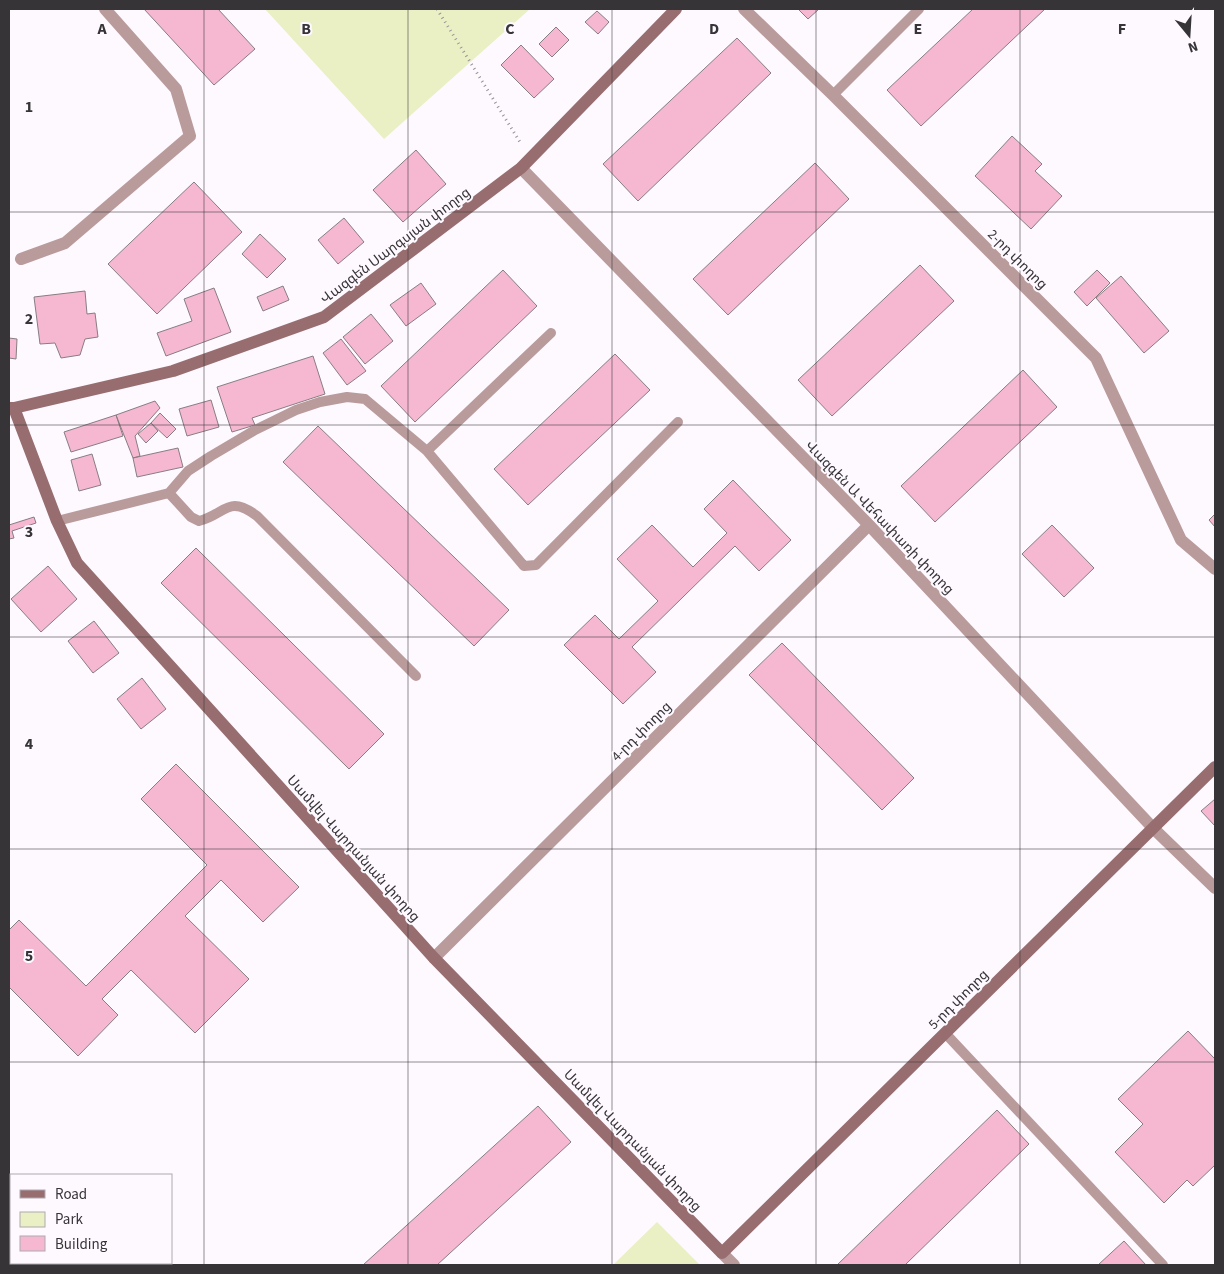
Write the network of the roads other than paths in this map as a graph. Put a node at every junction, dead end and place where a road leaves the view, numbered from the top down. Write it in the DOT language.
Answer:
graph roads {
  1 [pos="105,9"];
  2 [pos="676,9"];
  3 [pos="744,9"];
  4 [pos="919,9"];
  5 [pos="833,95"];
  6 [pos="521,168"];
  7 [pos="21,259"];
  8 [pos="551,333"];
  9 [pos="11,408"];
  10 [pos="678,422"];
  11 [pos="427,451"];
  12 [pos="169,493"];
  13 [pos="57,521"];
  14 [pos="868,525"];
  15 [pos="1215,569"];
  16 [pos="416,676"];
  17 [pos="1215,768"];
  18 [pos="1153,828"];
  19 [pos="1215,888"];
  20 [pos="434,958"];
  21 [pos="945,1033"];
  22 [pos="722,1252"];
  23 [pos="734,1265"];
  24 [pos="1163,1265"];
  1 -- 7 [label="street"];
  2 -- 6 [label="street, Վազգեն Սարգսյան փողոց"];
  3 -- 5 [label="street, 2-րդ փողոց"];
  4 -- 5 [label="lane"];
  5 -- 15 [label="street, 2-րդ փողոց"];
  6 -- 9 [label="street, Վազգեն Սարգսյան փողոց"];
  6 -- 14 [label="street, Վազգեն Ա Վեհափառի փողոց"];
  8 -- 11 [label="lane"];
  9 -- 13 [label="street, Սամվել Վարդանյան փողոց"];
  10 -- 11 [label="lane"];
  11 -- 12 [label="lane"];
  12 -- 13 [label="lane"];
  12 -- 16 [label="lane"];
  13 -- 20 [label="street, Սամվել Վարդանյան փողոց"];
  14 -- 18 [label="street, Վազգեն Ա Վեհափառի փողոց"];
  14 -- 20 [label="street, 4-րդ փողոց"];
  17 -- 18 [label="street, 5-րդ փողոց"];
  18 -- 19 [label="street, Վազգեն Ա Վեհափառի փողոց"];
  18 -- 21 [label="street, 5-րդ փողոց"];
  20 -- 22 [label="street, Սամվել Վարդանյան փողոց"];
  21 -- 22 [label="street, 5-րդ փողոց"];
  21 -- 24 [label="lane"];
  22 -- 23 [label="street, Սամվել Վարդանյան փողոց"];
}
